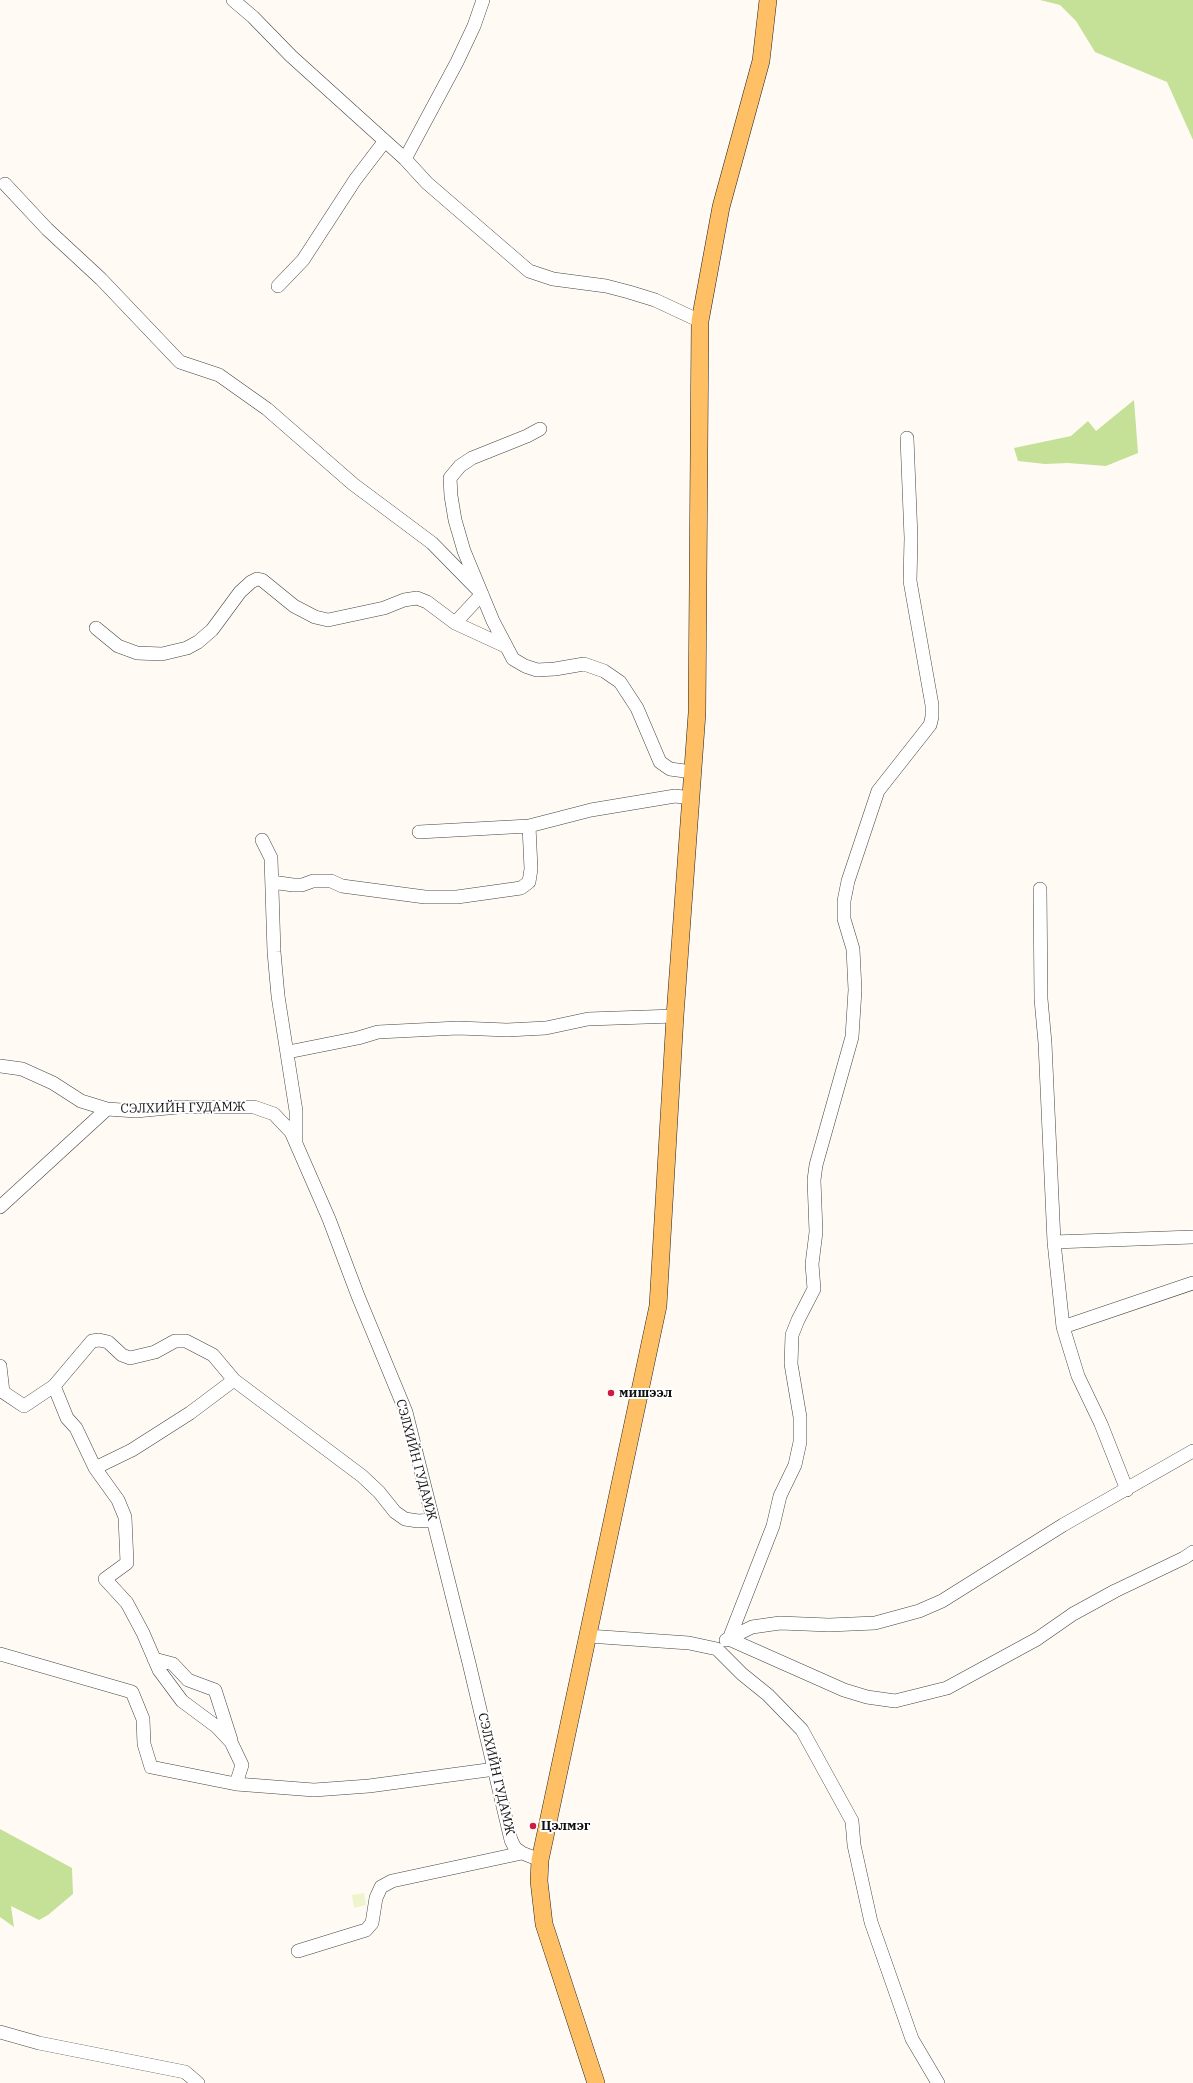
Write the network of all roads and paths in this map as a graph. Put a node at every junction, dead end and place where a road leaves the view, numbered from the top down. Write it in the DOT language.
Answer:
graph roads {
  1 [pos="233,0"];
  2 [pos="483,0"];
  3 [pos="768,0"];
  4 [pos="384,142"];
  5 [pos="405,159"];
  6 [pos="5,184"];
  7 [pos="278,286"];
  8 [pos="700,321"];
  9 [pos="540,429"];
  10 [pos="907,438"];
  11 [pos="482,594"];
  12 [pos="456,623"];
  13 [pos="96,628"];
  14 [pos="505,646"];
  15 [pos="692,772"];
  16 [pos="691,798"];
  17 [pos="529,826"];
  18 [pos="419,832"];
  19 [pos="262,840"];
  20 [pos="272,882"];
  21 [pos="1040,889"];
  22 [pos="675,1016"];
  23 [pos="293,1051"];
  24 [pos="0,1066"];
  25 [pos="107,1109"];
  26 [pos="296,1143"];
  27 [pos="0,1206"];
  28 [pos="1193,1237"];
  29 [pos="1054,1242"];
  30 [pos="1193,1283"];
  31 [pos="1064,1327"];
  32 [pos="0,1366"];
  33 [pos="234,1380"];
  34 [pos="54,1386"];
  35 [pos="1193,1451"];
  36 [pos="95,1468"];
  37 [pos="1127,1490"];
  38 [pos="432,1520"];
  39 [pos="1193,1552"];
  40 [pos="588,1636"];
  41 [pos="729,1639"];
  42 [pos="689,1643"];
  43 [pos="0,1654"];
  44 [pos="154,1659"];
  45 [pos="231,1742"];
  46 [pos="495,1769"];
  47 [pos="236,1784"];
  48 [pos="522,1853"];
  49 [pos="540,1860"];
  50 [pos="298,1951"];
  51 [pos="0,2032"];
  52 [pos="198,2083"];
  53 [pos="596,2083"];
  54 [pos="938,2083"];
  1 -- 4 [label="street"];
  2 -- 5 [label="street"];
  3 -- 8 [label="main road"];
  4 -- 5 [label="street"];
  4 -- 7 [label="street"];
  5 -- 8 [label="street"];
  6 -- 11 [label="street"];
  8 -- 15 [label="main road"];
  9 -- 11 [label="street"];
  10 -- 41 [label="street"];
  11 -- 12 [label="street"];
  11 -- 14 [label="street"];
  12 -- 13 [label="street"];
  12 -- 14 [label="street"];
  14 -- 15 [label="street"];
  15 -- 16 [label="main road"];
  16 -- 17 [label="street"];
  16 -- 22 [label="main road"];
  17 -- 18 [label="street"];
  17 -- 20 [label="street"];
  19 -- 20 [label="street"];
  20 -- 26 [label="street"];
  21 -- 29 [label="street"];
  22 -- 23 [label="street"];
  22 -- 40 [label="main road"];
  24 -- 25 [label="street, СЭЛХИЙН ГУДАМЖ"];
  25 -- 26 [label="street, СЭЛХИЙН ГУДАМЖ"];
  25 -- 27 [label="street"];
  26 -- 38 [label="street, СЭЛХИЙН ГУДАМЖ"];
  28 -- 29 [label="street"];
  29 -- 31 [label="street"];
  30 -- 31 [label="street"];
  31 -- 37 [label="street"];
  32 -- 34 [label="street"];
  33 -- 34 [label="street"];
  33 -- 36 [label="street"];
  33 -- 38 [label="street"];
  34 -- 36 [label="street"];
  35 -- 37 [label="street"];
  36 -- 44 [label="street"];
  37 -- 41 [label="street"];
  38 -- 46 [label="street, СЭЛХИЙН ГУДАМЖ"];
  39 -- 41 [label="street"];
  40 -- 42 [label="street"];
  40 -- 49 [label="main road"];
  41 -- 42 [label="street"];
  42 -- 54 [label="street"];
  43 -- 47 [label="street"];
  44 -- 45 [label="street"];
  44 -- 45 [label="street"];
  45 -- 47 [label="street"];
  46 -- 47 [label="street"];
  46 -- 48 [label="street, СЭЛХИЙН ГУДАМЖ"];
  48 -- 49 [label="street"];
  48 -- 50 [label="street"];
  49 -- 53 [label="main road"];
  51 -- 52 [label="street"];
}
